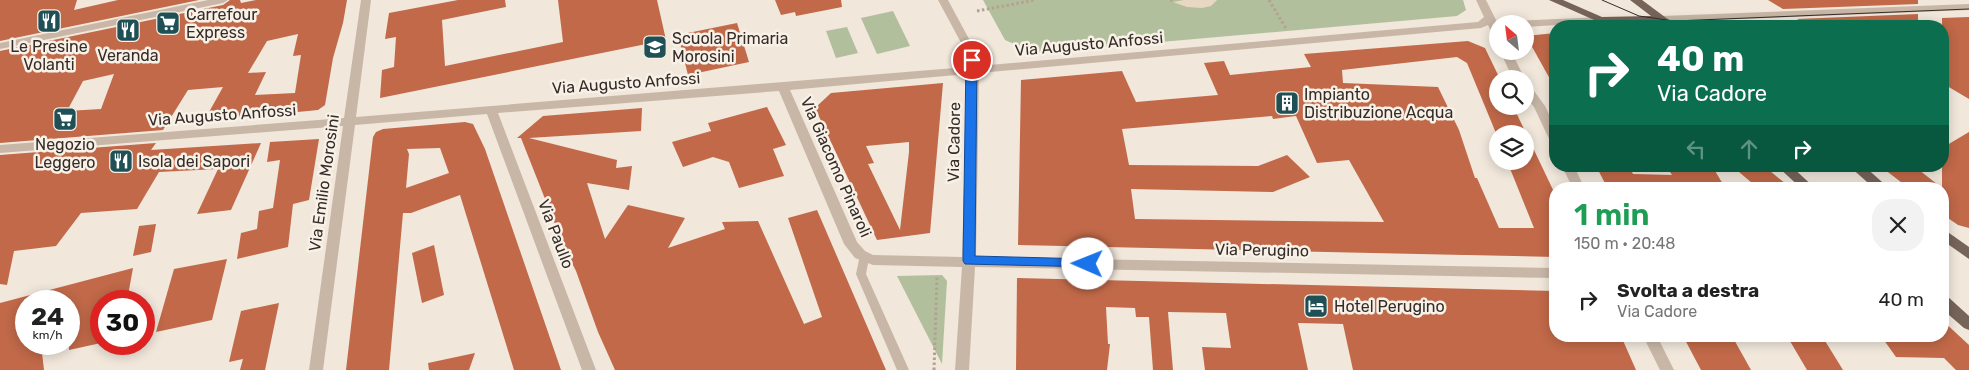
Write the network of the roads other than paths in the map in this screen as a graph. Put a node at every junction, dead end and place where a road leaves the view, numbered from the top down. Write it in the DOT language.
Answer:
graph roads {
  1 [pos="223,0"];
  2 [pos="366,0"];
  3 [pos="944,0"];
  4 [pos="1481,0"];
  5 [pos="1554,0"];
  6 [pos="1636,0"];
  7 [pos="1966,5"];
  8 [pos="1489,16"];
  9 [pos="1489,19"];
  10 [pos="1662,19"];
  11 [pos="1599,20"];
  12 [pos="1648,20"];
  13 [pos="1534,24"];
  14 [pos="1549,24"];
  15 [pos="0,46"];
  16 [pos="972,70"];
  17 [pos="783,87"];
  18 [pos="1534,99"];
  19 [pos="491,110"];
  20 [pos="350,121"];
  21 [pos="1549,127"];
  22 [pos="0,149"];
  23 [pos="1790,172"];
  24 [pos="1863,172"];
  25 [pos="1802,182"];
  26 [pos="1875,182"];
  27 [pos="1949,238"];
  28 [pos="1969,254"];
  29 [pos="864,258"];
  30 [pos="969,261"];
  31 [pos="1549,273"];
  32 [pos="1949,306"];
  33 [pos="1969,324"];
  34 [pos="1653,342"];
  35 [pos="316,370"];
  36 [pos="589,370"];
  37 [pos="903,370"];
  38 [pos="962,370"];
  39 [pos="1667,370"];
  1 -- 15 [label="street"];
  2 -- 20 [label="street, Via Emilio Morosini"];
  3 -- 16 [label="street, Via Cadore"];
  4 -- 8 [label="street"];
  5 -- 11 [label="main road"];
  6 -- 10 [label="main road"];
  7 -- 10 [label="street"];
  9 -- 16 [label="street, Via Augusto Anfossi"];
  10 -- 12 [label="main road"];
  13 -- 14 [label="street"];
  16 -- 17 [label="street, Via Augusto Anfossi"];
  16 -- 30 [label="street, Via Cadore"];
  17 -- 19 [label="street, Via Augusto Anfossi"];
  17 -- 29 [label="street, Via Giacomo Pinaroli"];
  18 -- 21 [label="street"];
  19 -- 20 [label="street, Via Augusto Anfossi"];
  19 -- 36 [label="street, Via Paullo"];
  20 -- 22 [label="street, Via Augusto Anfossi"];
  20 -- 35 [label="street, Via Emilio Morosini"];
  23 -- 25 [label="main road"];
  24 -- 26 [label="main road"];
  27 -- 28 [label="main road"];
  29 -- 30 [label="street"];
  29 -- 37 [label="lane"];
  30 -- 31 [label="street, Via Perugino"];
  30 -- 38 [label="street, Via Cadore"];
  32 -- 33 [label="main road"];
  34 -- 39 [label="street"];
}
